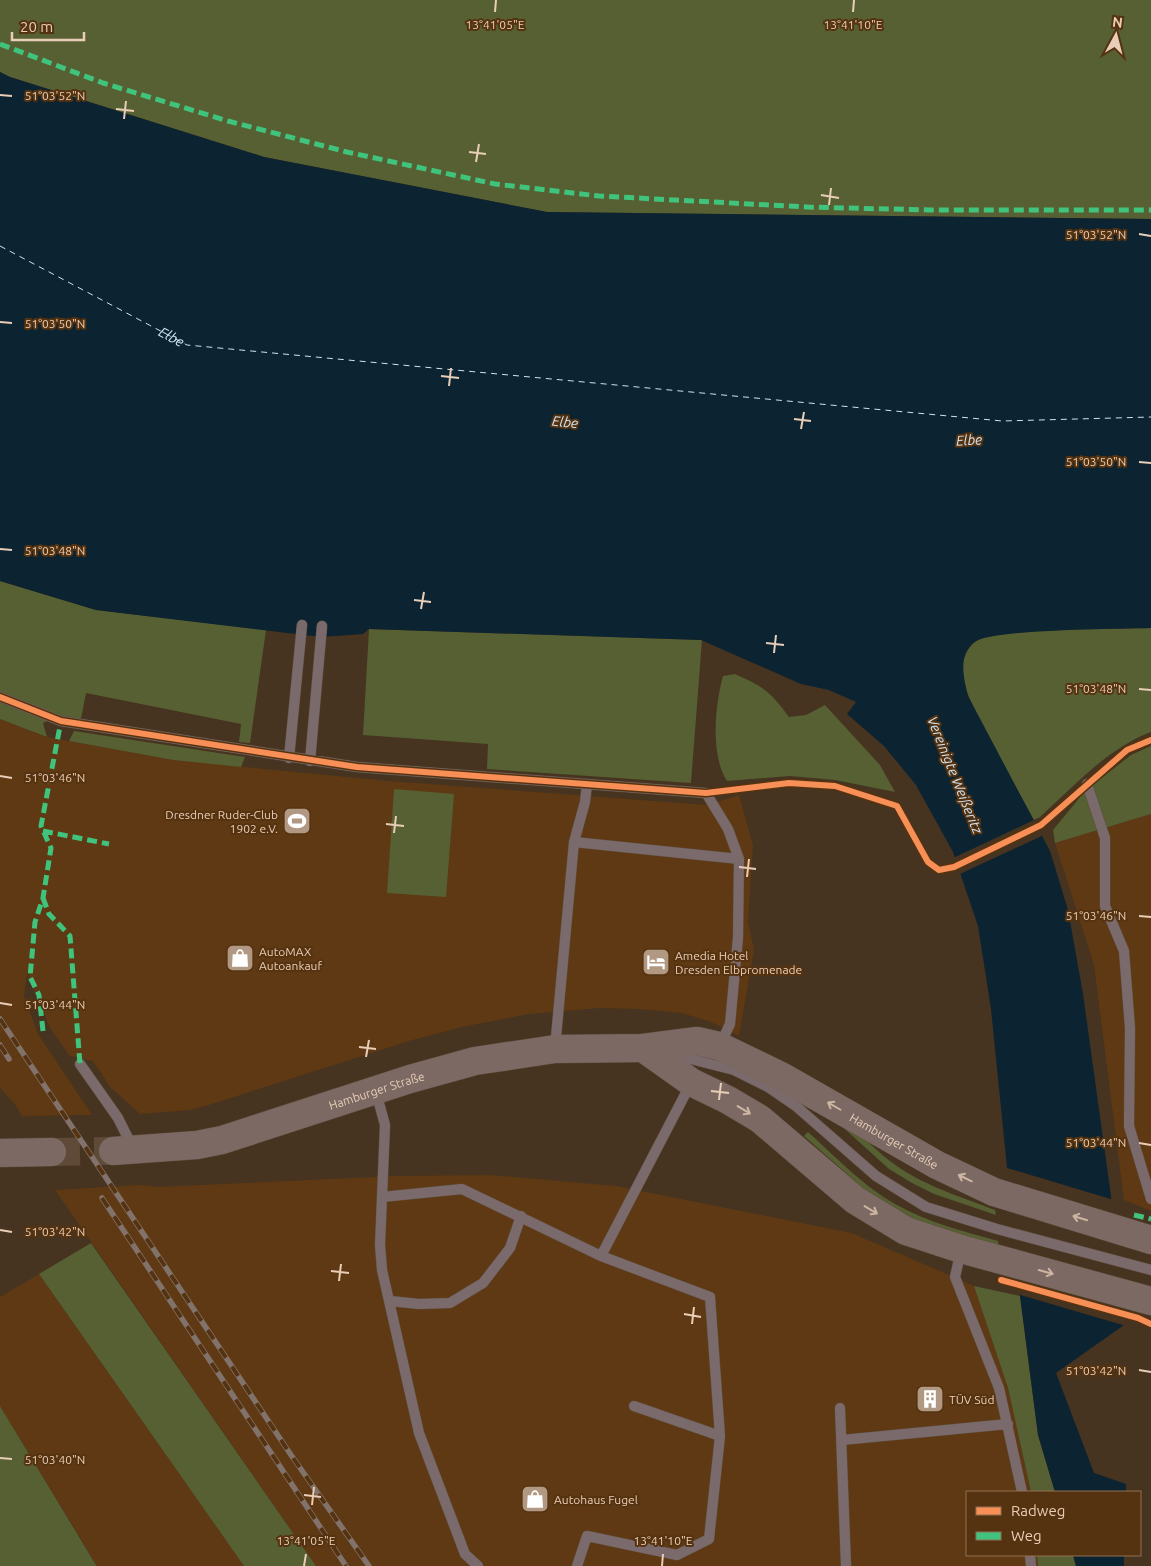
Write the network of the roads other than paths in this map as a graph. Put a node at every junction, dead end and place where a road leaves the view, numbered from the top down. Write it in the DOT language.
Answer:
graph roads {
  1 [pos="302,624"];
  2 [pos="322,626"];
  3 [pos="0,697"];
  4 [pos="289,758"];
  5 [pos="310,761"];
  6 [pos="587,784"];
  7 [pos="1087,784"];
  8 [pos="574,842"];
  9 [pos="739,858"];
  10 [pos="720,1046"];
  11 [pos="643,1048"];
  12 [pos="555,1049"];
  13 [pos="80,1064"];
  14 [pos="691,1082"];
  15 [pos="376,1090"];
  16 [pos="123,1150"];
  17 [pos="52,1152"];
  18 [pos="0,1153"];
  19 [pos="382,1197"];
  20 [pos="1151,1199"];
  21 [pos="521,1216"];
  22 [pos="1144,1234"];
  23 [pos="961,1249"];
  24 [pos="601,1256"];
  25 [pos="1151,1270"];
  26 [pos="1143,1299"];
  27 [pos="390,1302"];
  28 [pos="634,1406"];
  29 [pos="840,1408"];
  30 [pos="1008,1424"];
  31 [pos="720,1436"];
  32 [pos="842,1440"];
  33 [pos="1022,1491"];
  34 [pos="478,1566"];
  35 [pos="577,1566"];
  36 [pos="846,1566"];
  1 -- 4 [label="lane"];
  2 -- 5 [label="lane"];
  3 -- 4 [label="lane"];
  4 -- 5 [label="lane"];
  5 -- 6 [label="lane"];
  6 -- 8 [label="lane"];
  6 -- 9 [label="lane"];
  7 -- 20 [label="lane"];
  8 -- 9 [label="lane"];
  8 -- 12 [label="lane"];
  9 -- 10 [label="lane"];
  10 -- 11 [label="main road, Hamburger Straße"];
  22 -- 10 [label="main road, Hamburger Straße, one-way"];
  11 -- 12 [label="main road, Hamburger Straße"];
  11 -- 14 [label="main road"];
  11 -- 25 [label="lane"];
  12 -- 15 [label="main road, Hamburger Straße"];
  13 -- 16 [label="lane"];
  14 -- 23 [label="main road, one-way"];
  14 -- 24 [label="lane"];
  15 -- 16 [label="main road, Hamburger Straße"];
  15 -- 19 [label="lane"];
  17 -- 18 [label="main road"];
  19 -- 21 [label="lane"];
  19 -- 27 [label="lane"];
  21 -- 24 [label="lane"];
  21 -- 27 [label="lane"];
  23 -- 26 [label="main road, one-way"];
  23 -- 30 [label="lane"];
  24 -- 31 [label="lane"];
  27 -- 34 [label="lane"];
  28 -- 31 [label="lane"];
  29 -- 32 [label="lane"];
  30 -- 32 [label="lane"];
  30 -- 33 [label="lane"];
  31 -- 35 [label="lane"];
  32 -- 36 [label="lane"];
}
